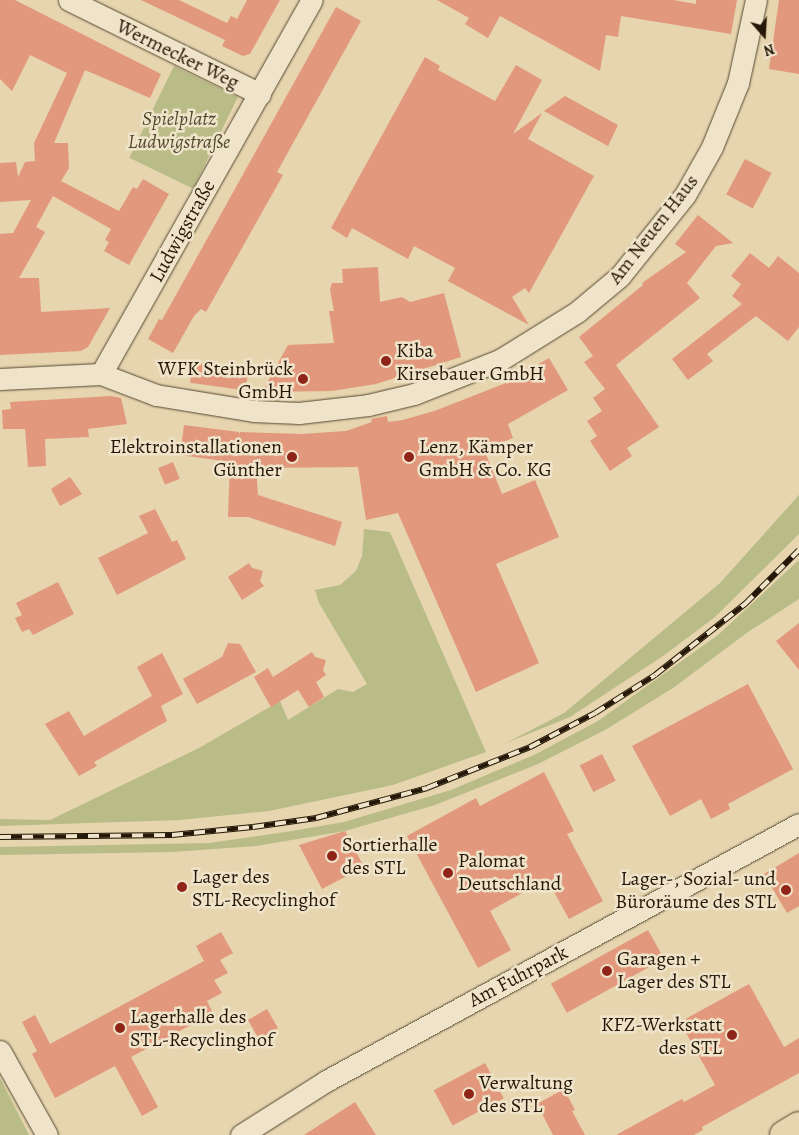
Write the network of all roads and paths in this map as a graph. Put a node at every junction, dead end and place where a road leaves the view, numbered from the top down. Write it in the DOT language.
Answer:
graph roads {
  1 [pos="69,0"];
  2 [pos="312,0"];
  3 [pos="756,0"];
  4 [pos="260,94"];
  5 [pos="101,374"];
  6 [pos="0,379"];
  7 [pos="799,824"];
  8 [pos="0,1051"];
  9 [pos="799,1126"];
  10 [pos="47,1135"];
  11 [pos="241,1135"];
  12 [pos="784,1135"];
  1 -- 4 [label="street, Wermecker Weg"];
  2 -- 4 [label="street, Ludwigstraße"];
  3 -- 5 [label="street, Am Neuen Haus"];
  4 -- 5 [label="street, Ludwigstraße"];
  5 -- 6 [label="street"];
  7 -- 11 [label="street, Am Fuhrpark"];
  8 -- 10 [label="street"];
  9 -- 12 [label="main road"];
}
